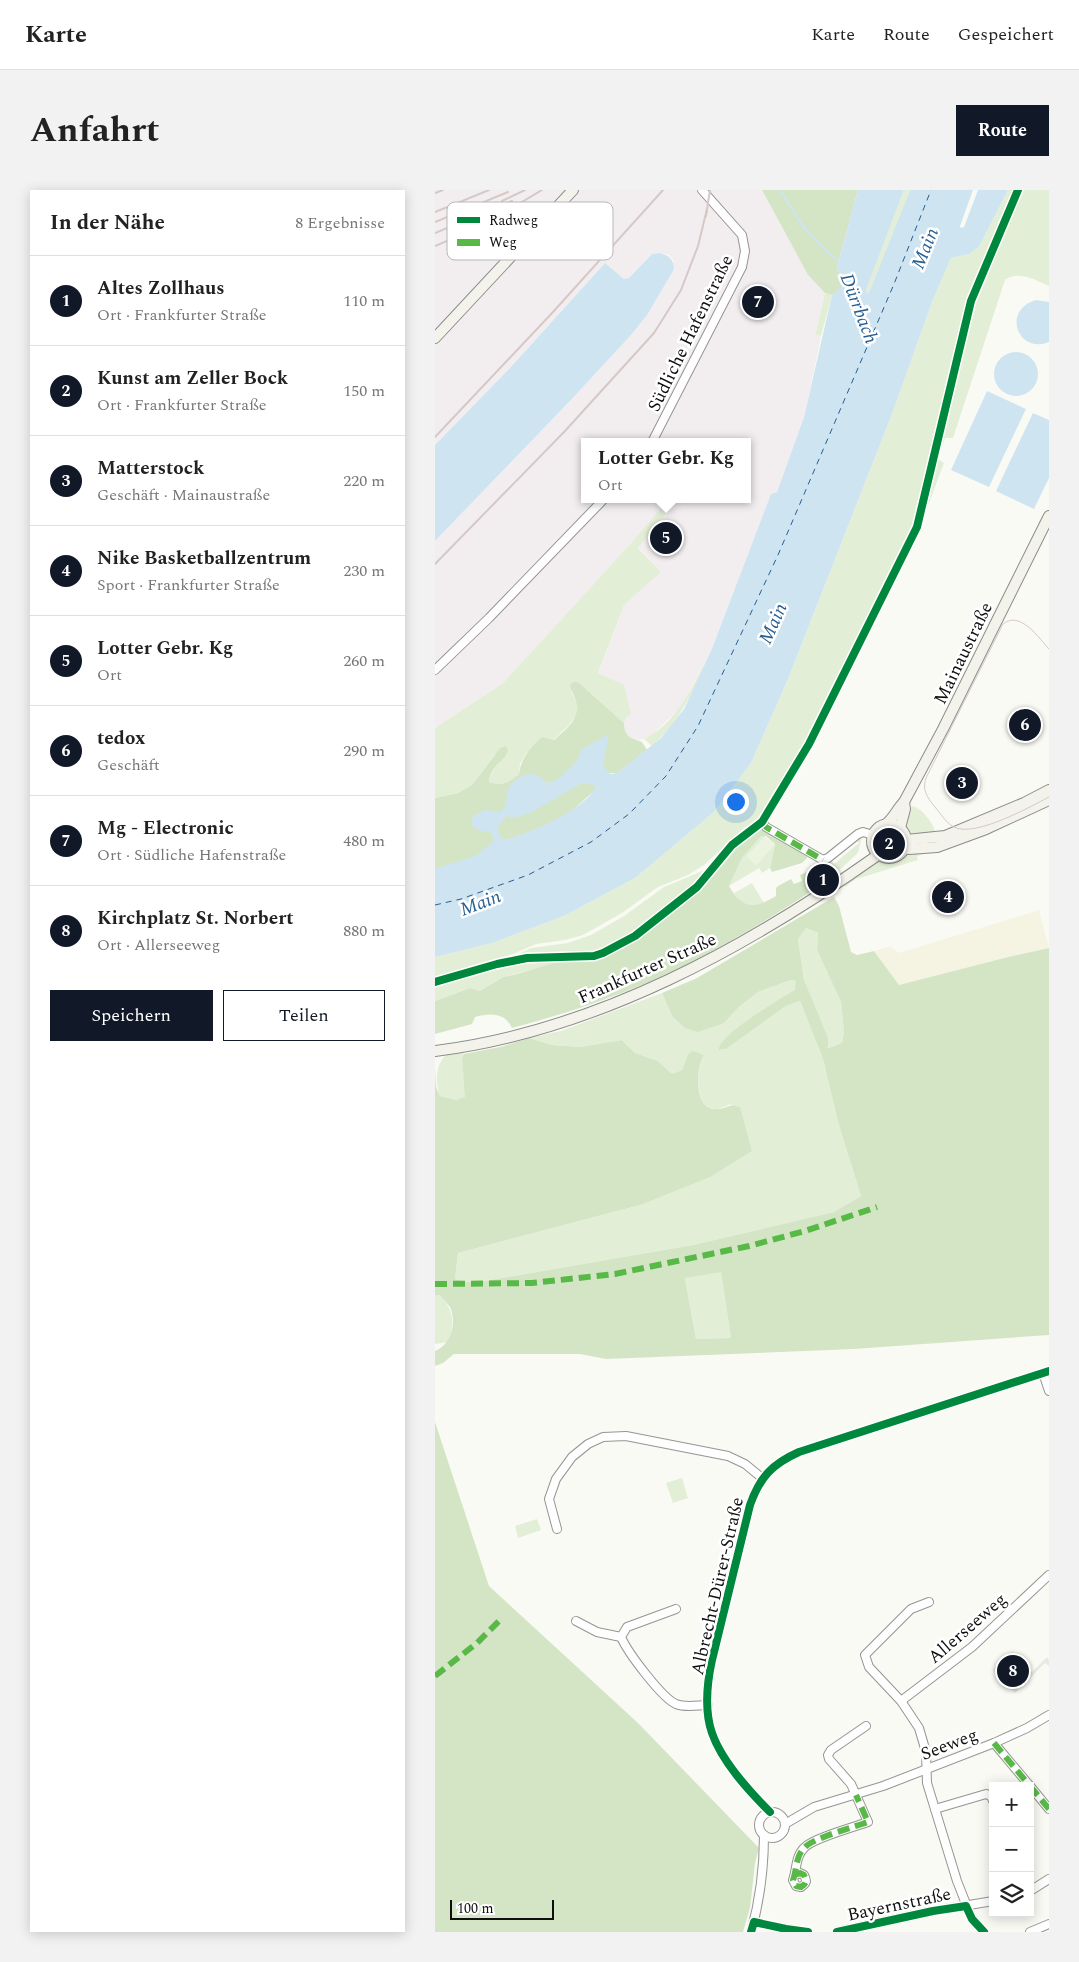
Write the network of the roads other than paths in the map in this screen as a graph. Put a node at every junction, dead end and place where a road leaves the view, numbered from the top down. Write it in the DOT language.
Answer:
graph roads {
  1 [pos="573,190"];
  2 [pos="702,190"];
  3 [pos="562,202"];
  4 [pos="508,260"];
  5 [pos="435,338"];
  6 [pos="654,438"];
  7 [pos="600,503"];
  8 [pos="1049,516"];
  9 [pos="435,670"];
  10 [pos="1049,790"];
  11 [pos="1049,800"];
  12 [pos="904,802"];
  13 [pos="1026,807"];
  14 [pos="762,822"];
  15 [pos="886,824"];
  16 [pos="900,828"];
  17 [pos="869,834"];
  18 [pos="906,843"];
  19 [pos="876,852"];
  20 [pos="435,1051"];
  21 [pos="1046,1372"];
  22 [pos="1049,1391"];
  23 [pos="763,1478"];
  24 [pos="557,1529"];
  25 [pos="1049,1575"];
  26 [pos="929,1602"];
  27 [pos="676,1609"];
  28 [pos="576,1621"];
  29 [pos="621,1637"];
  30 [pos="901,1701"];
  31 [pos="708,1705"];
  32 [pos="1049,1715"];
  33 [pos="866,1726"];
  34 [pos="994,1743"];
  35 [pos="926,1768"];
  36 [pos="1027,1782"];
  37 [pos="1034,1791"];
  38 [pos="752,1794"];
  39 [pos="989,1794"];
  40 [pos="856,1795"];
  41 [pos="935,1809"];
  42 [pos="1049,1809"];
  43 [pos="770,1812"];
  44 [pos="803,1812"];
  45 [pos="782,1816"];
  46 [pos="761,1818"];
  47 [pos="785,1824"];
  48 [pos="764,1835"];
  49 [pos="775,1837"];
  50 [pos="764,1857"];
  51 [pos="795,1875"];
  52 [pos="1049,1880"];
  53 [pos="1034,1889"];
  54 [pos="989,1902"];
  55 [pos="966,1906"];
  56 [pos="754,1922"];
  57 [pos="1049,1924"];
  58 [pos="751,1932"];
  59 [pos="808,1932"];
  60 [pos="837,1932"];
  61 [pos="984,1932"];
  62 [pos="1030,1932"];
  1 -- 3 [label="main road"];
  2 -- 6 [label="street, Südliche Hafenstraße"];
  4 -- 5 [label="main road"];
  7 -- 9 [label="street"];
  8 -- 12 [label="main road, Mainaustraße"];
  10 -- 13 [label="main road"];
  11 -- 13 [label="main road"];
  12 -- 15 [label="main road, Mainaustraße"];
  12 -- 16 [label="main road, Mainaustraße"];
  13 -- 18 [label="main road"];
  14 -- 17 [label="street"];
  15 -- 16 [label="main road"];
  15 -- 17 [label="main road"];
  16 -- 18 [label="main road"];
  17 -- 19 [label="main road"];
  18 -- 19 [label="main road"];
  19 -- 20 [label="main road, Frankfurter Straße"];
  21 -- 22 [label="street"];
  21 -- 23 [label="street, Albrecht-Dürer-Straße"];
  23 -- 24 [label="street"];
  23 -- 31 [label="street, Albrecht-Dürer-Straße"];
  25 -- 30 [label="street, Allerseeweg"];
  26 -- 30 [label="street"];
  27 -- 29 [label="street"];
  28 -- 29 [label="street"];
  29 -- 31 [label="street"];
  30 -- 35 [label="street"];
  31 -- 38 [label="street, Albrecht-Dürer-Straße"];
  32 -- 34 [label="street, Seeweg"];
  33 -- 40 [label="street"];
  34 -- 35 [label="street, Seeweg"];
  34 -- 36 [label="street"];
  35 -- 40 [label="street, Seeweg"];
  35 -- 41 [label="street"];
  37 -- 42 [label="street"];
  38 -- 43 [label="street, Albrecht-Dürer-Straße"];
  38 -- 46 [label="street, Albrecht-Dürer-Straße"];
  39 -- 41 [label="street"];
  40 -- 44 [label="street, Seeweg"];
  40 -- 51 [label="street"];
  41 -- 55 [label="street"];
  43 -- 45 [label="street"];
  43 -- 46 [label="street"];
  44 -- 45 [label="street, Seeweg"];
  44 -- 47 [label="street, Seeweg"];
  45 -- 47 [label="street"];
  46 -- 48 [label="street"];
  47 -- 49 [label="street"];
  48 -- 49 [label="street"];
  48 -- 50 [label="street"];
  49 -- 50 [label="street"];
  50 -- 56 [label="street"];
  52 -- 53 [label="street"];
  54 -- 55 [label="street, Bayernstraße"];
  55 -- 60 [label="street, Bayernstraße"];
  55 -- 61 [label="street"];
  56 -- 58 [label="street"];
  56 -- 59 [label="street"];
  57 -- 62 [label="street"];
}
